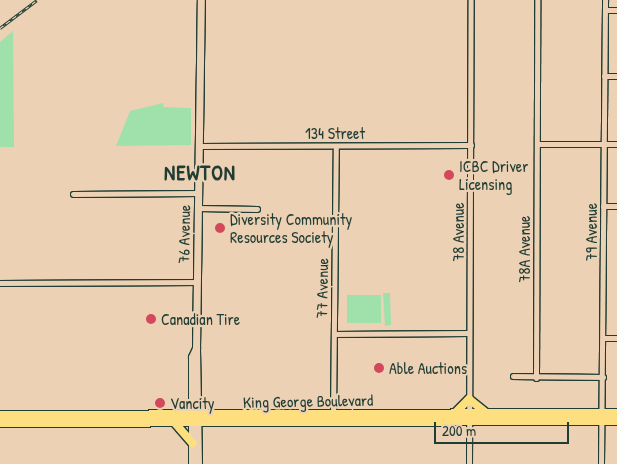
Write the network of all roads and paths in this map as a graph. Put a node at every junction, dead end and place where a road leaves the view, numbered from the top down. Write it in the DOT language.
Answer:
graph roads {
  1 [pos="201,0"];
  2 [pos="471,0"];
  3 [pos="537,0"];
  4 [pos="605,0"];
  5 [pos="604,10"];
  6 [pos="617,10"];
  7 [pos="604,76"];
  8 [pos="617,76"];
  9 [pos="537,144"];
  10 [pos="604,144"];
  11 [pos="617,144"];
  12 [pos="471,145"];
  13 [pos="199,146"];
  14 [pos="336,146"];
  15 [pos="198,193"];
  16 [pos="73,194"];
  17 [pos="603,206"];
  18 [pos="617,206"];
  19 [pos="198,208"];
  20 [pos="257,209"];
  21 [pos="197,282"];
  22 [pos="0,283"];
  23 [pos="470,333"];
  24 [pos="334,334"];
  25 [pos="603,338"];
  26 [pos="617,338"];
  27 [pos="513,376"];
  28 [pos="603,377"];
  29 [pos="536,378"];
  30 [pos="470,399"];
  31 [pos="455,413"];
  32 [pos="486,413"];
  33 [pos="617,413"];
  34 [pos="334,414"];
  35 [pos="0,415"];
  36 [pos="470,417"];
  37 [pos="602,417"];
  38 [pos="195,419"];
  39 [pos="617,421"];
  40 [pos="174,422"];
  41 [pos="320,422"];
  42 [pos="0,423"];
  43 [pos="192,443"];
  44 [pos="192,464"];
  45 [pos="198,464"];
  46 [pos="469,464"];
  47 [pos="601,464"];
  1 -- 13 [label="main road, 76 Avenue"];
  2 -- 12 [label="street, 78 Avenue"];
  3 -- 9 [label="street, 78A Avenue"];
  4 -- 5 [label="street, 79 Avenue"];
  5 -- 6 [label="street"];
  5 -- 7 [label="street, 79 Avenue"];
  7 -- 8 [label="street"];
  7 -- 10 [label="street, 79 Avenue"];
  9 -- 10 [label="street"];
  9 -- 29 [label="street, 78A Avenue"];
  10 -- 11 [label="street"];
  10 -- 17 [label="street, 79 Avenue"];
  12 -- 14 [label="street, 134 Street"];
  12 -- 23 [label="street, 78 Avenue"];
  13 -- 14 [label="street, 134 Street"];
  13 -- 15 [label="main road, 76 Avenue"];
  14 -- 24 [label="street, 77 Avenue"];
  15 -- 16 [label="street"];
  15 -- 19 [label="main road, 76 Avenue"];
  17 -- 18 [label="street"];
  17 -- 25 [label="street, 79 Avenue"];
  19 -- 20 [label="street"];
  19 -- 21 [label="main road, 76 Avenue"];
  21 -- 22 [label="street"];
  21 -- 38 [label="main road, 76 Avenue"];
  23 -- 24 [label="street"];
  23 -- 30 [label="street, 78 Avenue"];
  24 -- 34 [label="street, 77 Avenue"];
  25 -- 26 [label="street"];
  25 -- 28 [label="street, 79 Avenue"];
  27 -- 29 [label="street"];
  28 -- 29 [label="street"];
  28 -- 37 [label="street, 79 Avenue"];
  30 -- 31 [label="main road"];
  30 -- 32 [label="main road"];
  30 -- 36 [label="street, 78 Avenue"];
  31 -- 34 [label="main road, King George Boulevard"];
  31 -- 36 [label="main road, King George Boulevard"];
  32 -- 36 [label="main road, King George Boulevard"];
  32 -- 37 [label="main road, King George Boulevard"];
  33 -- 37 [label="main road, King George Boulevard"];
  34 -- 38 [label="main road, King George Boulevard"];
  34 -- 41 [label="street"];
  35 -- 38 [label="main road, King George Boulevard"];
  36 -- 37 [label="main road, King George Boulevard"];
  36 -- 41 [label="main road, King George Boulevard"];
  36 -- 46 [label="street, 78 Avenue"];
  37 -- 39 [label="main road, King George Boulevard"];
  37 -- 47 [label="street, 79 Avenue"];
  38 -- 40 [label="main road, King George Boulevard"];
  38 -- 41 [label="main road, King George Boulevard"];
  38 -- 43 [label="main road, 76 Avenue"];
  38 -- 45 [label="main road, 76 Avenue"];
  40 -- 42 [label="main road, King George Boulevard"];
  40 -- 43 [label="main road"];
  43 -- 44 [label="main road, 76 Avenue"];
}
